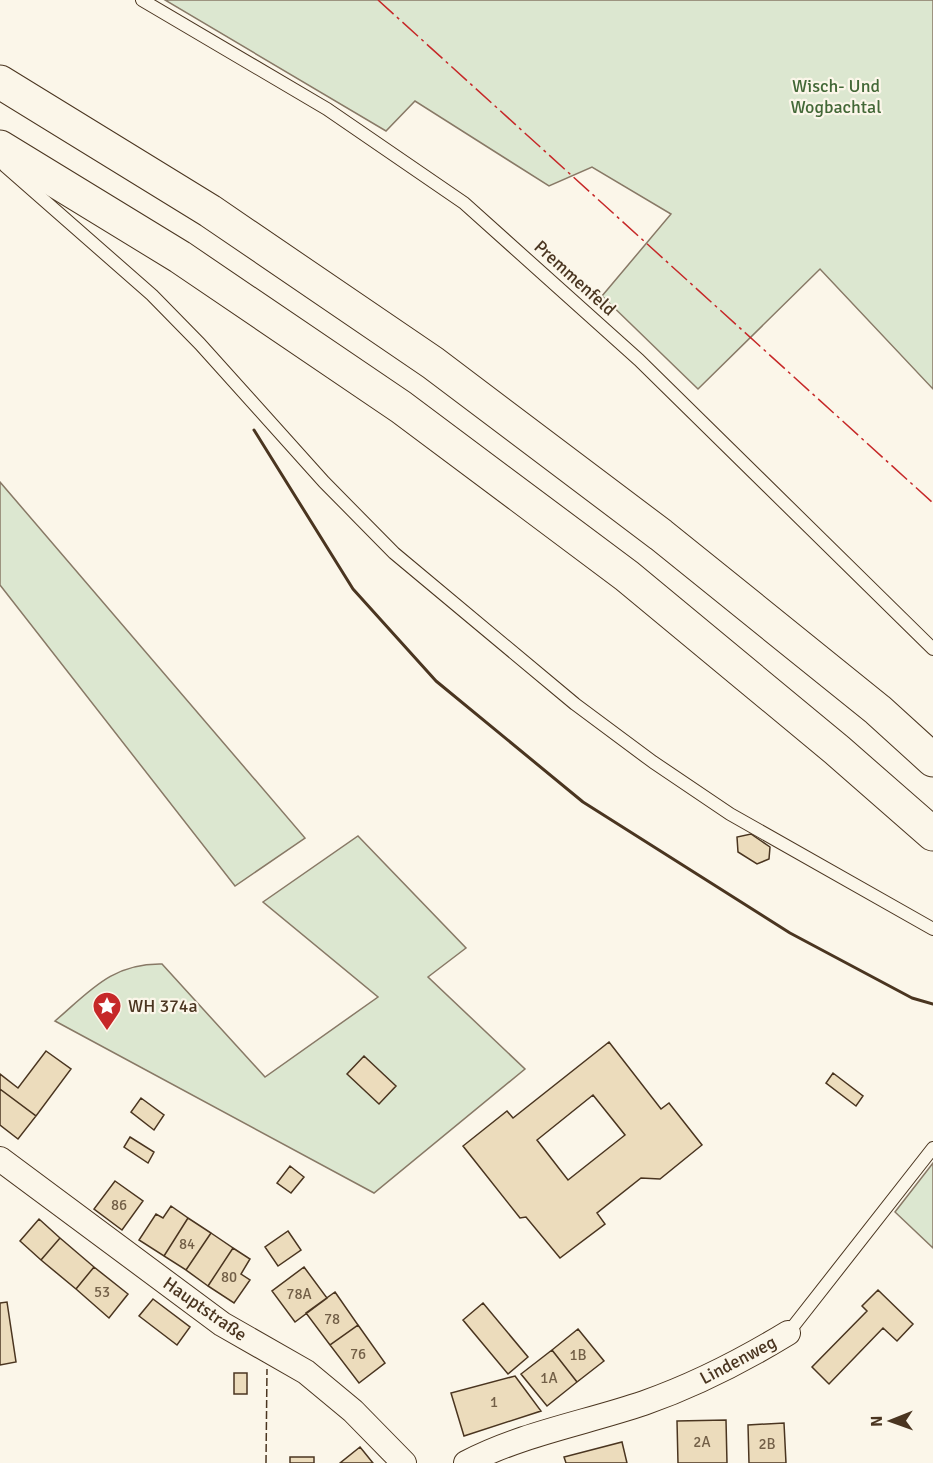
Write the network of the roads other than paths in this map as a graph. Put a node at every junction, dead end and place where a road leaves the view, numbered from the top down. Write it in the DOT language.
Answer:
graph roads {
  1 [pos="142,0"];
  2 [pos="0,82"];
  3 [pos="0,147"];
  4 [pos="0,162"];
  5 [pos="933,649"];
  6 [pos="933,760"];
  7 [pos="933,834"];
  8 [pos="933,929"];
  9 [pos="933,1148"];
  10 [pos="0,1159"];
  11 [pos="788,1333"];
  12 [pos="404,1463"];
  13 [pos="466,1463"];
  1 -- 5 [label="lane, Premmenfeld"];
  2 -- 6 [label="highway"];
  3 -- 7 [label="highway"];
  4 -- 8 [label="lane"];
  9 -- 11 [label="lane, Lindenweg"];
  10 -- 12 [label="street, Hauptstraße"];
  11 -- 13 [label="street, Lindenweg"];
}
